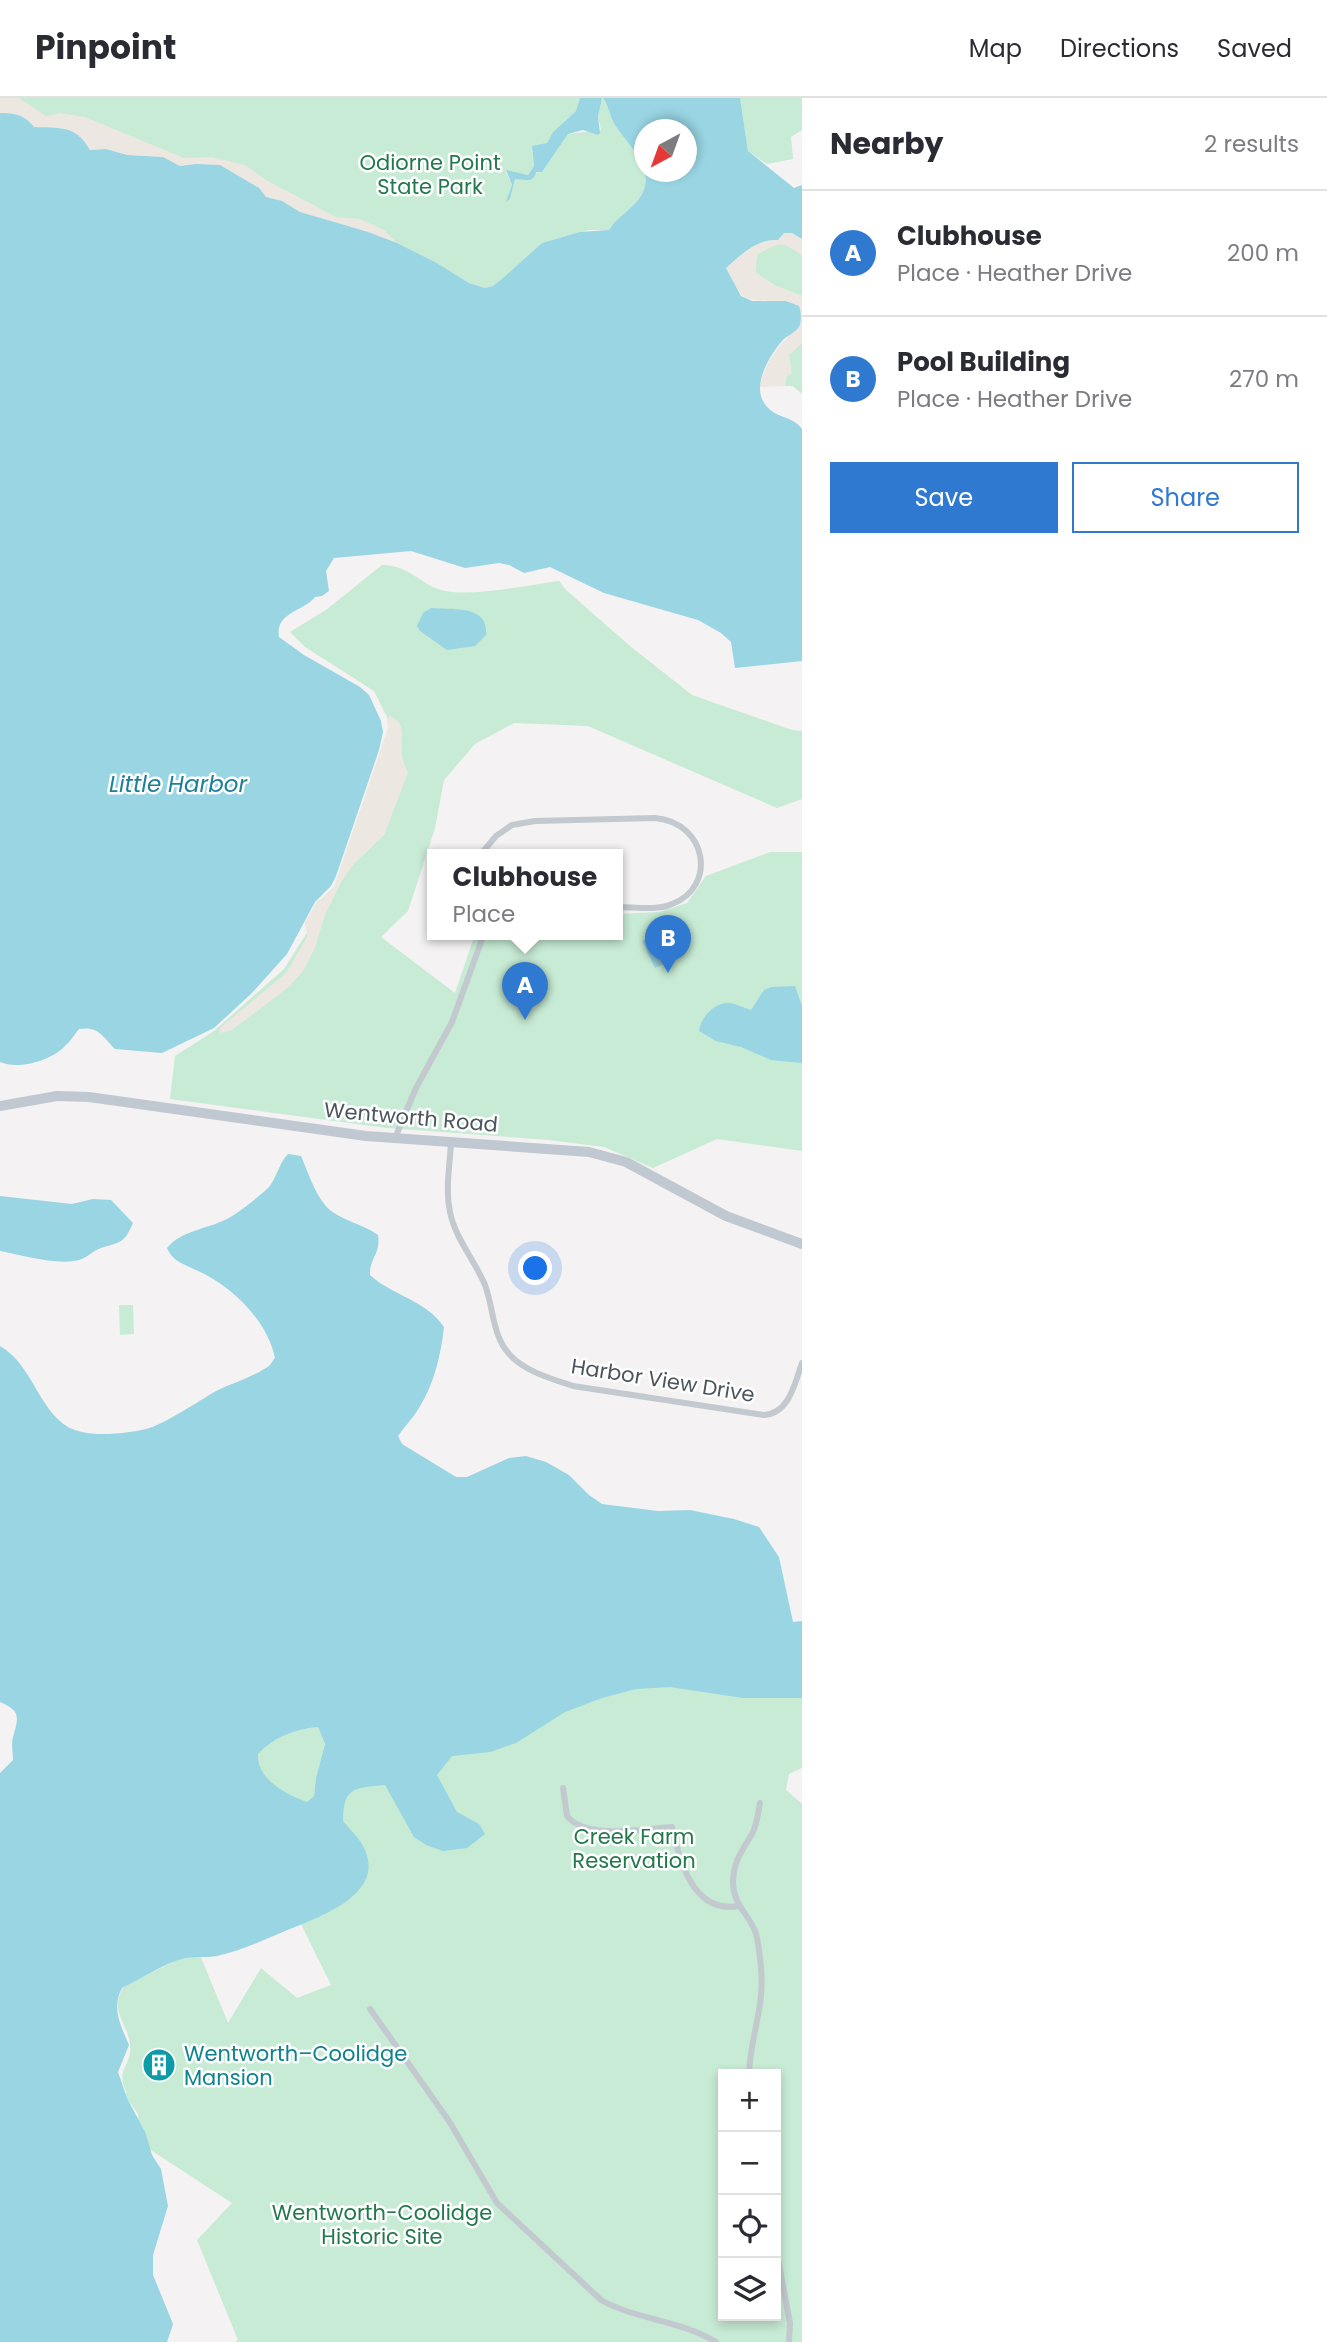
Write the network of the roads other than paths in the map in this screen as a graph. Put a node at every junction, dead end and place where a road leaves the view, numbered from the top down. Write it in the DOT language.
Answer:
graph roads {
  1 [pos="484,849"];
  2 [pos="623,907"];
  3 [pos="482,940"];
  4 [pos="0,1106"];
  5 [pos="395,1138"];
  6 [pos="451,1142"];
  7 [pos="802,1244"];
  8 [pos="802,1363"];
  9 [pos="563,1788"];
  10 [pos="760,1803"];
  11 [pos="738,1906"];
  12 [pos="370,2009"];
  13 [pos="749,2069"];
  14 [pos="778,2258"];
  15 [pos="716,2342"];
  16 [pos="789,2342"];
  1 -- 2 [label="street"];
  3 -- 5 [label="street"];
  4 -- 5 [label="main road, Wentworth Road"];
  5 -- 6 [label="main road, Wentworth Road"];
  6 -- 7 [label="main road, Wentworth Road"];
  6 -- 8 [label="street, Harbor View Drive"];
  9 -- 11 [label="street"];
  10 -- 11 [label="street"];
  11 -- 13 [label="street"];
  12 -- 15 [label="street"];
  14 -- 16 [label="street"];
}
